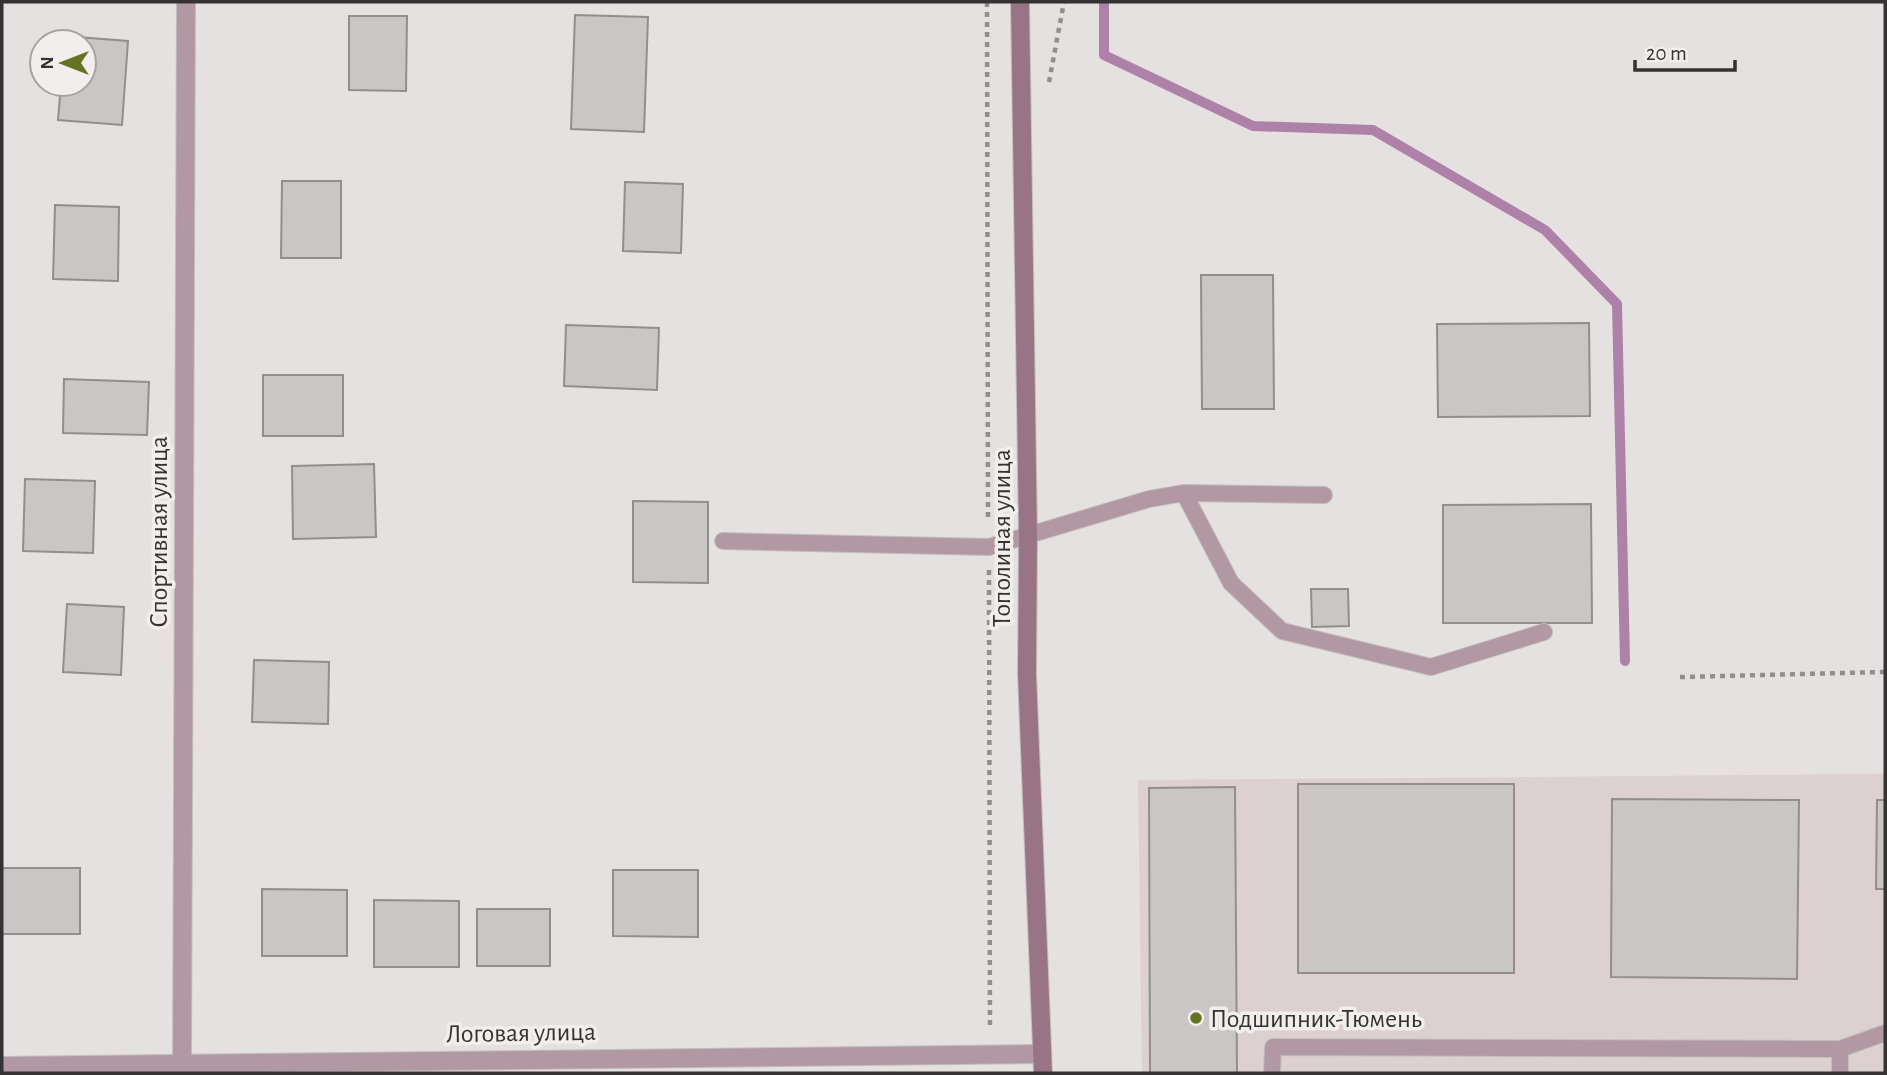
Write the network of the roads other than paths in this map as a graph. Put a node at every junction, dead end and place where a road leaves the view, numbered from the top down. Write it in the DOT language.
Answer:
graph roads {
  1 [pos="186,2"];
  2 [pos="1020,2"];
  3 [pos="1184,493"];
  4 [pos="1324,495"];
  5 [pos="1028,536"];
  6 [pos="723,541"];
  7 [pos="1544,632"];
  8 [pos="1885,1033"];
  9 [pos="1840,1049"];
  10 [pos="1041,1054"];
  11 [pos="182,1063"];
  12 [pos="773,1064"];
  13 [pos="2,1066"];
  14 [pos="1043,1073"];
  15 [pos="1272,1073"];
  16 [pos="1840,1073"];
  1 -- 11 [label="street, Спортивная улица"];
  2 -- 5 [label="main road, Тополиная улица"];
  3 -- 4 [label="lane"];
  3 -- 5 [label="lane"];
  3 -- 7 [label="lane"];
  5 -- 6 [label="lane"];
  5 -- 10 [label="main road, Тополиная улица"];
  8 -- 9 [label="lane"];
  9 -- 15 [label="lane"];
  9 -- 16 [label="lane"];
  10 -- 12 [label="street, Логовая улица"];
  10 -- 14 [label="main road, Тополиная улица"];
  11 -- 12 [label="street, Логовая улица"];
  11 -- 13 [label="street, Логовая улица"];
}
